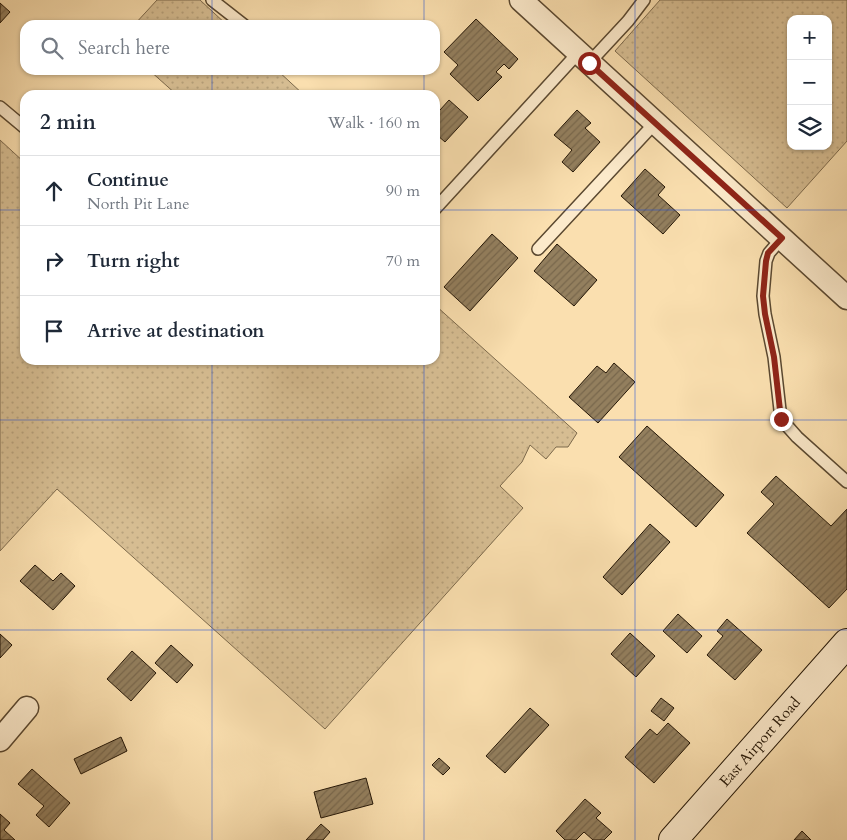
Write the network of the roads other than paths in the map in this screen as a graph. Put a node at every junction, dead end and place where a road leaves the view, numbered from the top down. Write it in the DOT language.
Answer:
graph roads {
  1 [pos="212,0"];
  2 [pos="521,0"];
  3 [pos="644,0"];
  4 [pos="238,20"];
  5 [pos="583,58"];
  6 [pos="0,108"];
  7 [pos="20,124"];
  8 [pos="655,124"];
  9 [pos="440,204"];
  10 [pos="782,238"];
  11 [pos="538,248"];
  12 [pos="847,298"];
  13 [pos="847,482"];
  14 [pos="847,643"];
  15 [pos="27,708"];
  16 [pos="0,740"];
  17 [pos="673,840"];
  1 -- 4 [label="lane"];
  2 -- 5 [label="street"];
  3 -- 5 [label="lane"];
  5 -- 8 [label="street"];
  5 -- 9 [label="lane"];
  6 -- 7 [label="lane"];
  8 -- 10 [label="street"];
  8 -- 11 [label="lane"];
  10 -- 12 [label="street"];
  10 -- 13 [label="lane"];
  14 -- 17 [label="street, East Airport Road"];
  15 -- 16 [label="street"];
}
